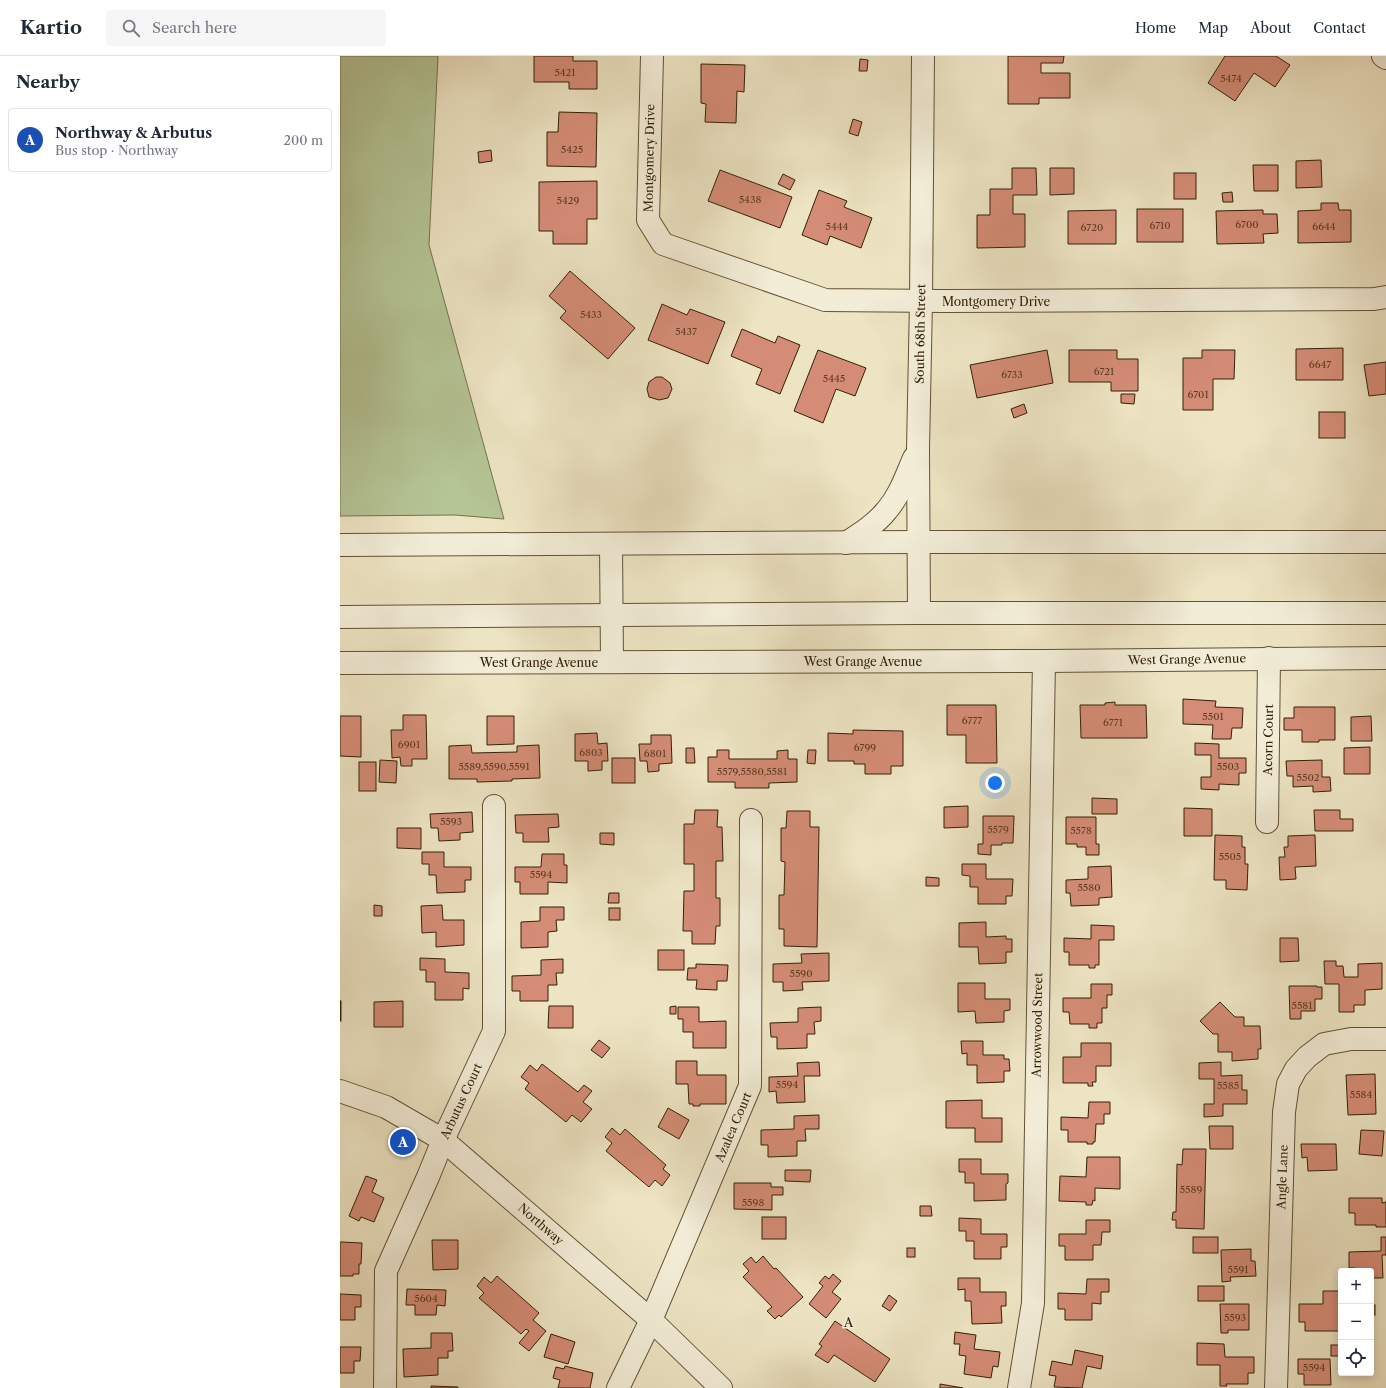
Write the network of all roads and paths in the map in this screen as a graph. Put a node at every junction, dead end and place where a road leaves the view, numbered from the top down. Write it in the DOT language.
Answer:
graph roads {
  1 [pos="652,56"];
  2 [pos="923,56"];
  3 [pos="1383,56"];
  4 [pos="1386,58"];
  5 [pos="1386,297"];
  6 [pos="921,301"];
  7 [pos="918,449"];
  8 [pos="918,542"];
  9 [pos="1386,542"];
  10 [pos="846,543"];
  11 [pos="612,544"];
  12 [pos="340,545"];
  13 [pos="919,613"];
  14 [pos="1386,613"];
  15 [pos="611,614"];
  16 [pos="340,617"];
  17 [pos="1269,658"];
  18 [pos="1386,658"];
  19 [pos="1044,661"];
  20 [pos="340,662"];
  21 [pos="612,662"];
  22 [pos="494,806"];
  23 [pos="751,820"];
  24 [pos="1266,822"];
  25 [pos="1386,1039"];
  26 [pos="340,1091"];
  27 [pos="443,1140"];
  28 [pos="651,1320"];
  29 [pos="384,1388"];
  30 [pos="618,1388"];
  31 [pos="721,1388"];
  32 [pos="1019,1388"];
  33 [pos="1276,1388"];
  1 -- 6 [label="street, Montgomery Drive"];
  2 -- 6 [label="street, South 68th Street"];
  3 -- 4 [label="street"];
  5 -- 6 [label="street, Montgomery Drive"];
  6 -- 7 [label="street, South 68th Street"];
  7 -- 8 [label="street, South 68th Street"];
  7 -- 10 [label="street"];
  8 -- 9 [label="street"];
  8 -- 10 [label="street"];
  8 -- 13 [label="street, South 68th Street"];
  10 -- 11 [label="street"];
  11 -- 12 [label="street"];
  11 -- 15 [label="street"];
  13 -- 14 [label="street"];
  13 -- 15 [label="street"];
  15 -- 16 [label="street"];
  15 -- 21 [label="street"];
  17 -- 18 [label="street, West Grange Avenue"];
  17 -- 19 [label="street, West Grange Avenue"];
  17 -- 24 [label="street, Acorn Court"];
  19 -- 21 [label="street, West Grange Avenue"];
  19 -- 32 [label="street, Arrowwood Street"];
  20 -- 21 [label="street, West Grange Avenue"];
  22 -- 27 [label="street, Arbutus Court"];
  23 -- 28 [label="street, Azalea Court"];
  25 -- 33 [label="street, Angle Lane"];
  26 -- 27 [label="street, Northway"];
  27 -- 28 [label="street, Northway"];
  27 -- 29 [label="street, Arbutus Court"];
  28 -- 30 [label="street, Azalea Court"];
  28 -- 31 [label="street, Northway"];
}
